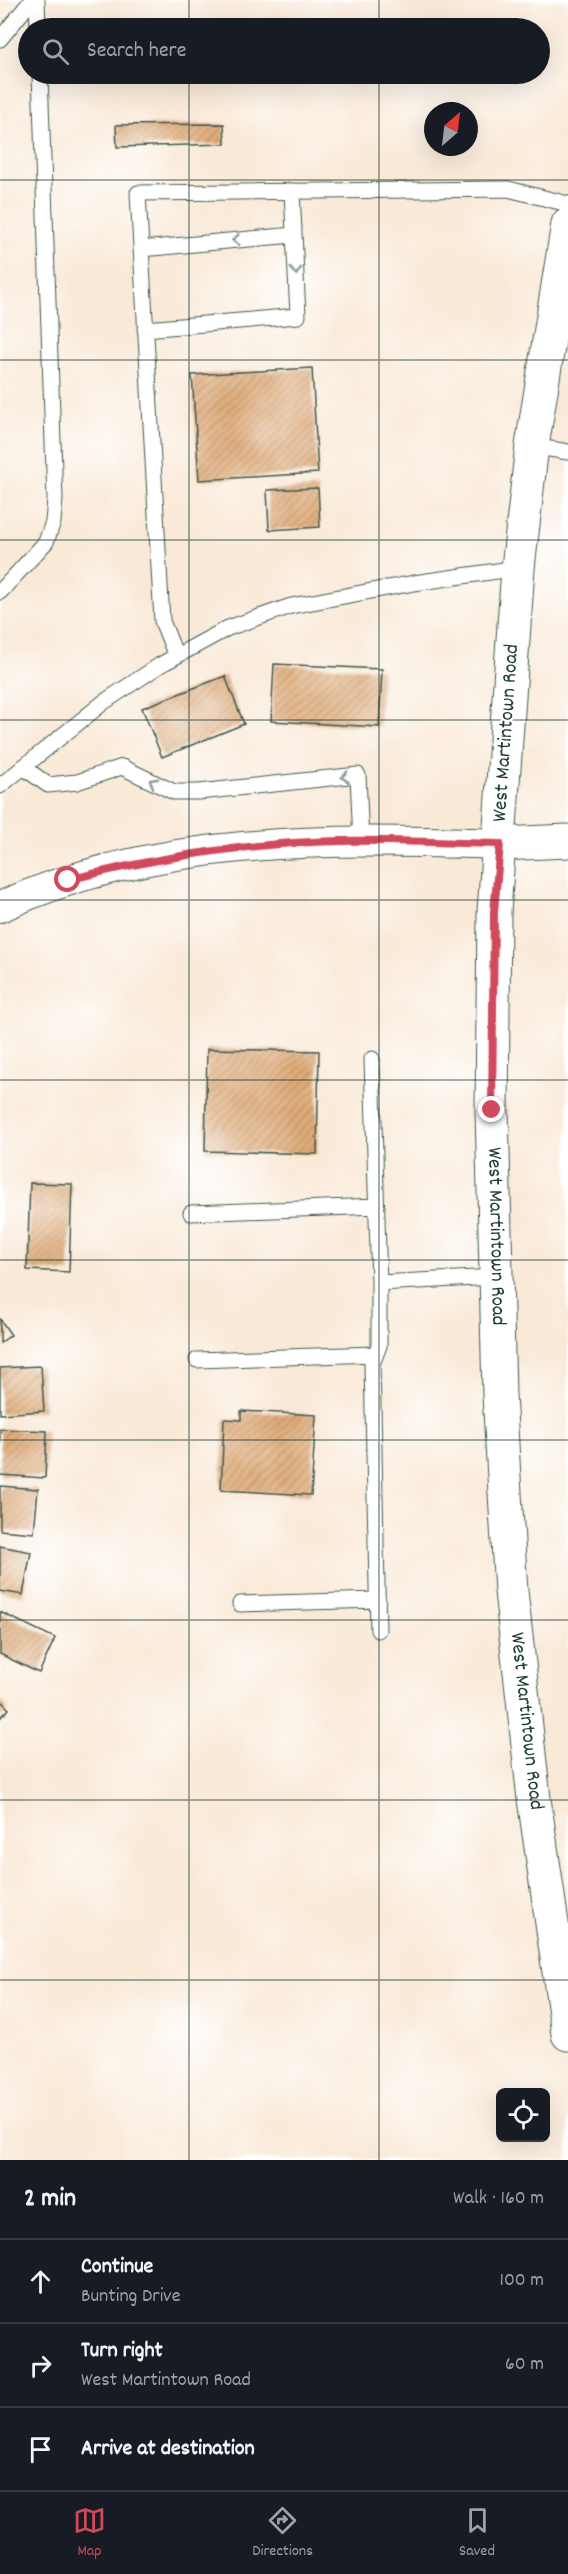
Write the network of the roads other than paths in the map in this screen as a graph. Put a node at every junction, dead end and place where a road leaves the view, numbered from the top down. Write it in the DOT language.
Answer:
graph roads {
  1 [pos="32,0"];
  2 [pos="37,0"];
  3 [pos="38,18"];
  4 [pos="0,39"];
  5 [pos="40,84"];
  6 [pos="291,191"];
  7 [pos="568,204"];
  8 [pos="568,224"];
  9 [pos="294,235"];
  10 [pos="141,249"];
  11 [pos="145,328"];
  12 [pos="532,446"];
  13 [pos="568,453"];
  14 [pos="518,568"];
  15 [pos="0,591"];
  16 [pos="176,657"];
  17 [pos="23,767"];
  18 [pos="0,786"];
  19 [pos="568,841"];
  20 [pos="361,842"];
  21 [pos="500,844"];
  22 [pos="0,907"];
  23 [pos="372,1059"];
  24 [pos="377,1206"];
  25 [pos="191,1213"];
  26 [pos="495,1277"];
  27 [pos="379,1283"];
  28 [pos="376,1354"];
  29 [pos="197,1360"];
  30 [pos="378,1600"];
  31 [pos="240,1604"];
  32 [pos="378,1630"];
  33 [pos="568,2034"];
  1 -- 4 [label="lane"];
  2 -- 3 [label="lane"];
  5 -- 15 [label="lane"];
  6 -- 7 [label="lane"];
  6 -- 9 [label="lane"];
  6 -- 10 [label="lane"];
  8 -- 12 [label="main road, West Martintown Road"];
  9 -- 10 [label="lane, one-way"];
  9 -- 11 [label="lane, one-way"];
  10 -- 11 [label="lane"];
  11 -- 16 [label="lane"];
  12 -- 13 [label="lane"];
  12 -- 14 [label="main road, West Martintown Road"];
  14 -- 16 [label="lane"];
  14 -- 21 [label="main road, West Martintown Road"];
  16 -- 17 [label="lane"];
  17 -- 18 [label="lane"];
  20 -- 17 [label="lane, one-way"];
  19 -- 21 [label="main road"];
  20 -- 21 [label="street"];
  20 -- 22 [label="street"];
  21 -- 26 [label="main road, West Martintown Road"];
  23 -- 24 [label="lane"];
  24 -- 25 [label="lane"];
  24 -- 27 [label="lane"];
  26 -- 27 [label="lane"];
  26 -- 33 [label="main road, West Martintown Road"];
  27 -- 28 [label="lane"];
  28 -- 29 [label="lane"];
  28 -- 30 [label="lane"];
  30 -- 31 [label="lane"];
  30 -- 32 [label="lane"];
}
